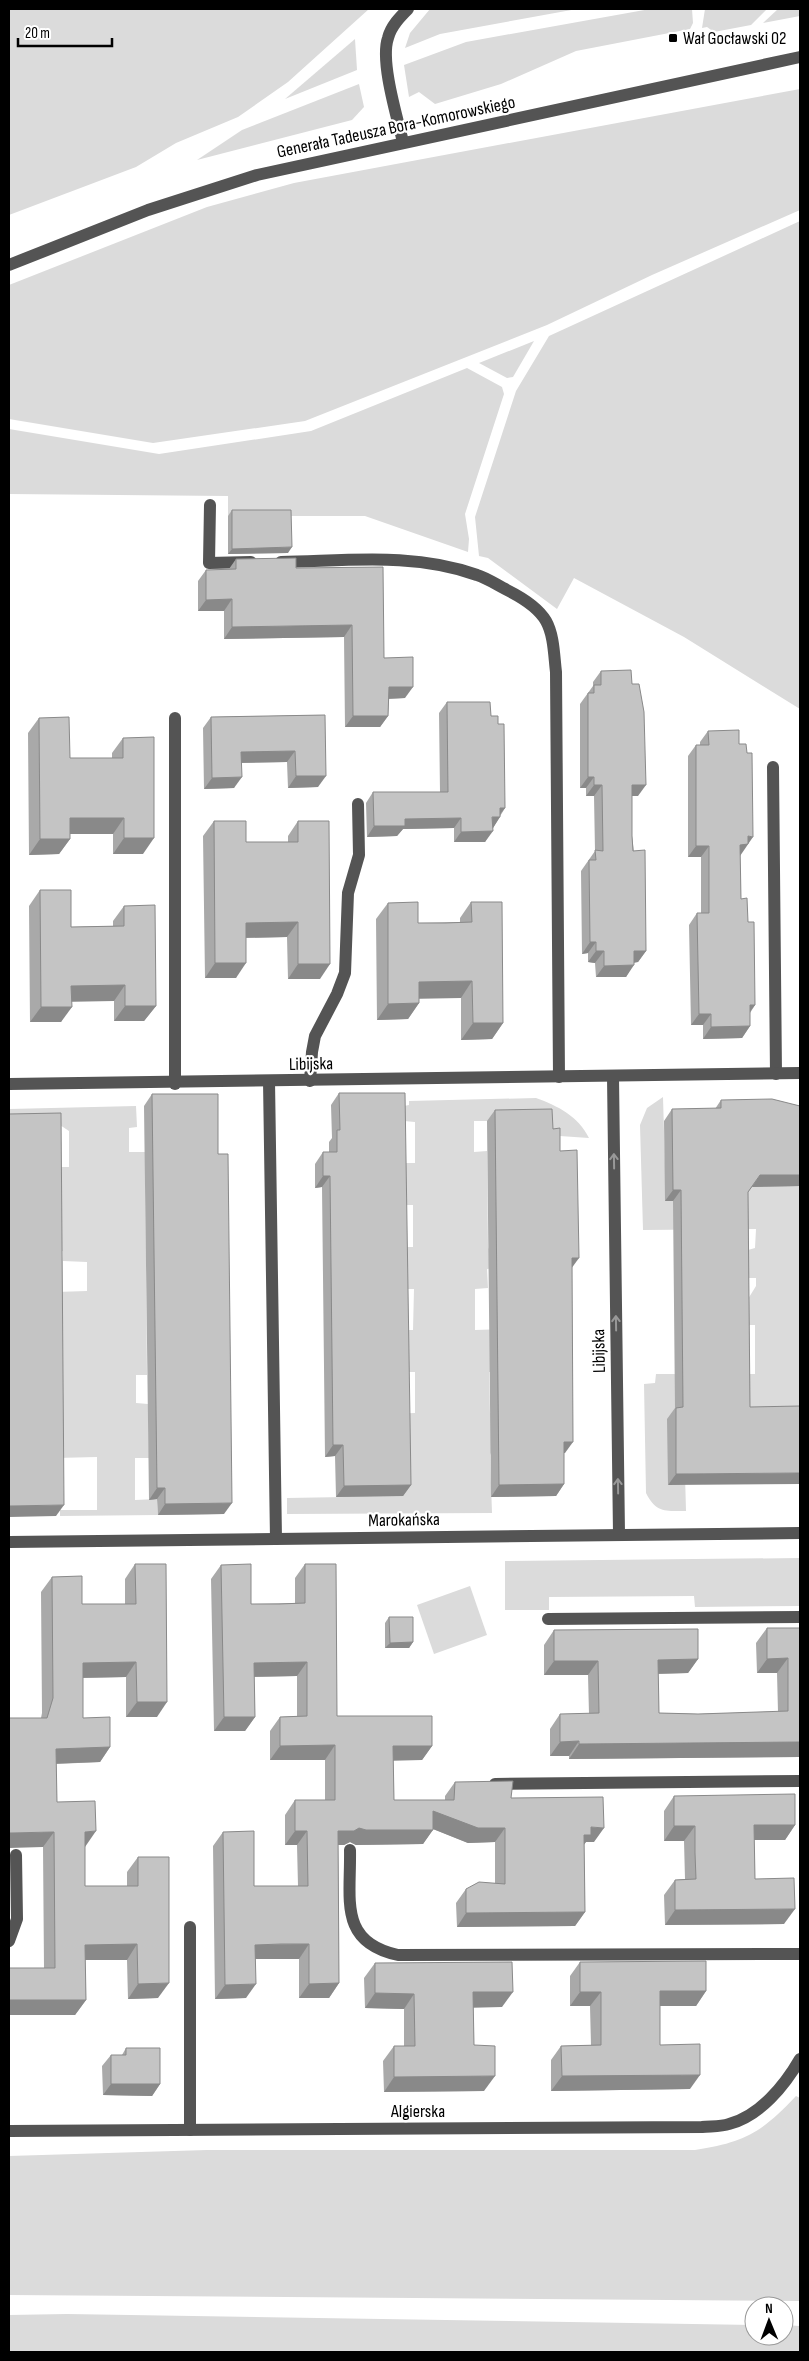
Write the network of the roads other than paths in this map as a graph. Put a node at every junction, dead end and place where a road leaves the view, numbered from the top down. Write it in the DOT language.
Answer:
graph roads {
  1 [pos="408,9"];
  2 [pos="800,57"];
  3 [pos="403,142"];
  4 [pos="9,265"];
  5 [pos="210,505"];
  6 [pos="176,718"];
  7 [pos="773,767"];
  8 [pos="358,804"];
  9 [pos="800,1073"];
  10 [pos="776,1074"];
  11 [pos="613,1077"];
  12 [pos="559,1078"];
  13 [pos="310,1081"];
  14 [pos="269,1082"];
  15 [pos="9,1084"];
  16 [pos="175,1084"];
  17 [pos="800,1533"];
  18 [pos="618,1534"];
  19 [pos="276,1539"];
  20 [pos="9,1542"];
  21 [pos="800,1617"];
  22 [pos="548,1619"];
  23 [pos="800,1781"];
  24 [pos="486,1784"];
  25 [pos="350,1850"];
  26 [pos="16,1855"];
  27 [pos="190,1927"];
  28 [pos="9,1941"];
  29 [pos="800,1954"];
  30 [pos="800,2059"];
  31 [pos="190,2130"];
  32 [pos="9,2131"];
  1 -- 3 [label="street"];
  2 -- 3 [label="street, Generała Tadeusza Bora-Komorowskiego"];
  3 -- 4 [label="street, Generała Tadeusza Bora-Komorowskiego"];
  5 -- 12 [label="street"];
  6 -- 16 [label="street"];
  7 -- 10 [label="street"];
  8 -- 13 [label="street"];
  9 -- 10 [label="street, Libijska"];
  10 -- 11 [label="street, Libijska"];
  11 -- 12 [label="street, Libijska"];
  18 -- 11 [label="street, Libijska, one-way"];
  12 -- 13 [label="street, Libijska"];
  13 -- 14 [label="street, Libijska"];
  14 -- 16 [label="street, Libijska"];
  14 -- 19 [label="street"];
  15 -- 16 [label="street, Libijska"];
  17 -- 18 [label="street, Marokańska"];
  18 -- 19 [label="street, Marokańska"];
  19 -- 20 [label="street, Marokańska"];
  21 -- 22 [label="street"];
  23 -- 24 [label="street"];
  25 -- 29 [label="street"];
  26 -- 28 [label="street"];
  27 -- 31 [label="street"];
  30 -- 31 [label="street, Algierska"];
  31 -- 32 [label="street, Algierska"];
}
